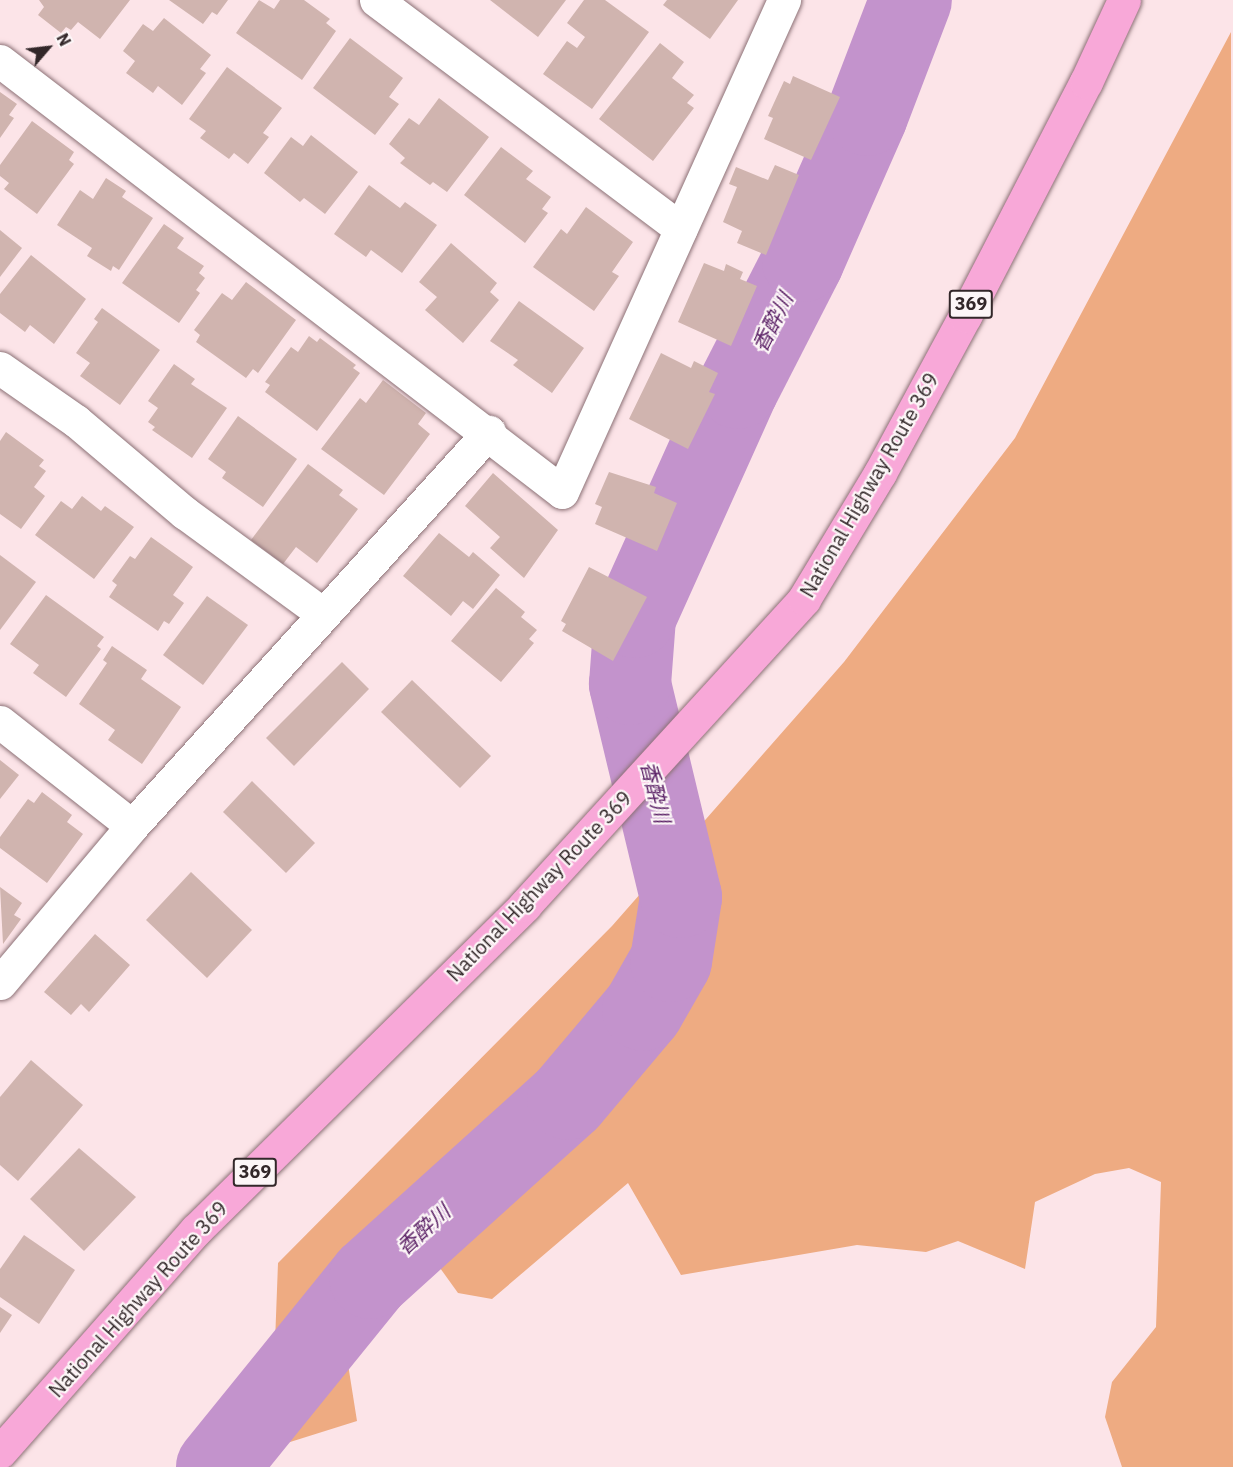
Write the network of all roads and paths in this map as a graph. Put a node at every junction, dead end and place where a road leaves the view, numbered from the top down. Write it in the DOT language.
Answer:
graph roads {
  1 [pos="376,0"];
  2 [pos="784,0"];
  3 [pos="1124,0"];
  4 [pos="0,61"];
  5 [pos="681,229"];
  6 [pos="0,368"];
  7 [pos="489,432"];
  8 [pos="323,614"];
  9 [pos="0,722"];
  10 [pos="132,826"];
  11 [pos="0,983"];
  12 [pos="0,1452"];
  1 -- 5 [label="street"];
  2 -- 5 [label="street"];
  3 -- 12 [label="highway, National Highway Route 369 / 369"];
  4 -- 7 [label="street"];
  5 -- 7 [label="street"];
  6 -- 8 [label="street"];
  7 -- 8 [label="street"];
  8 -- 10 [label="street"];
  9 -- 10 [label="street"];
  10 -- 11 [label="street"];
}
